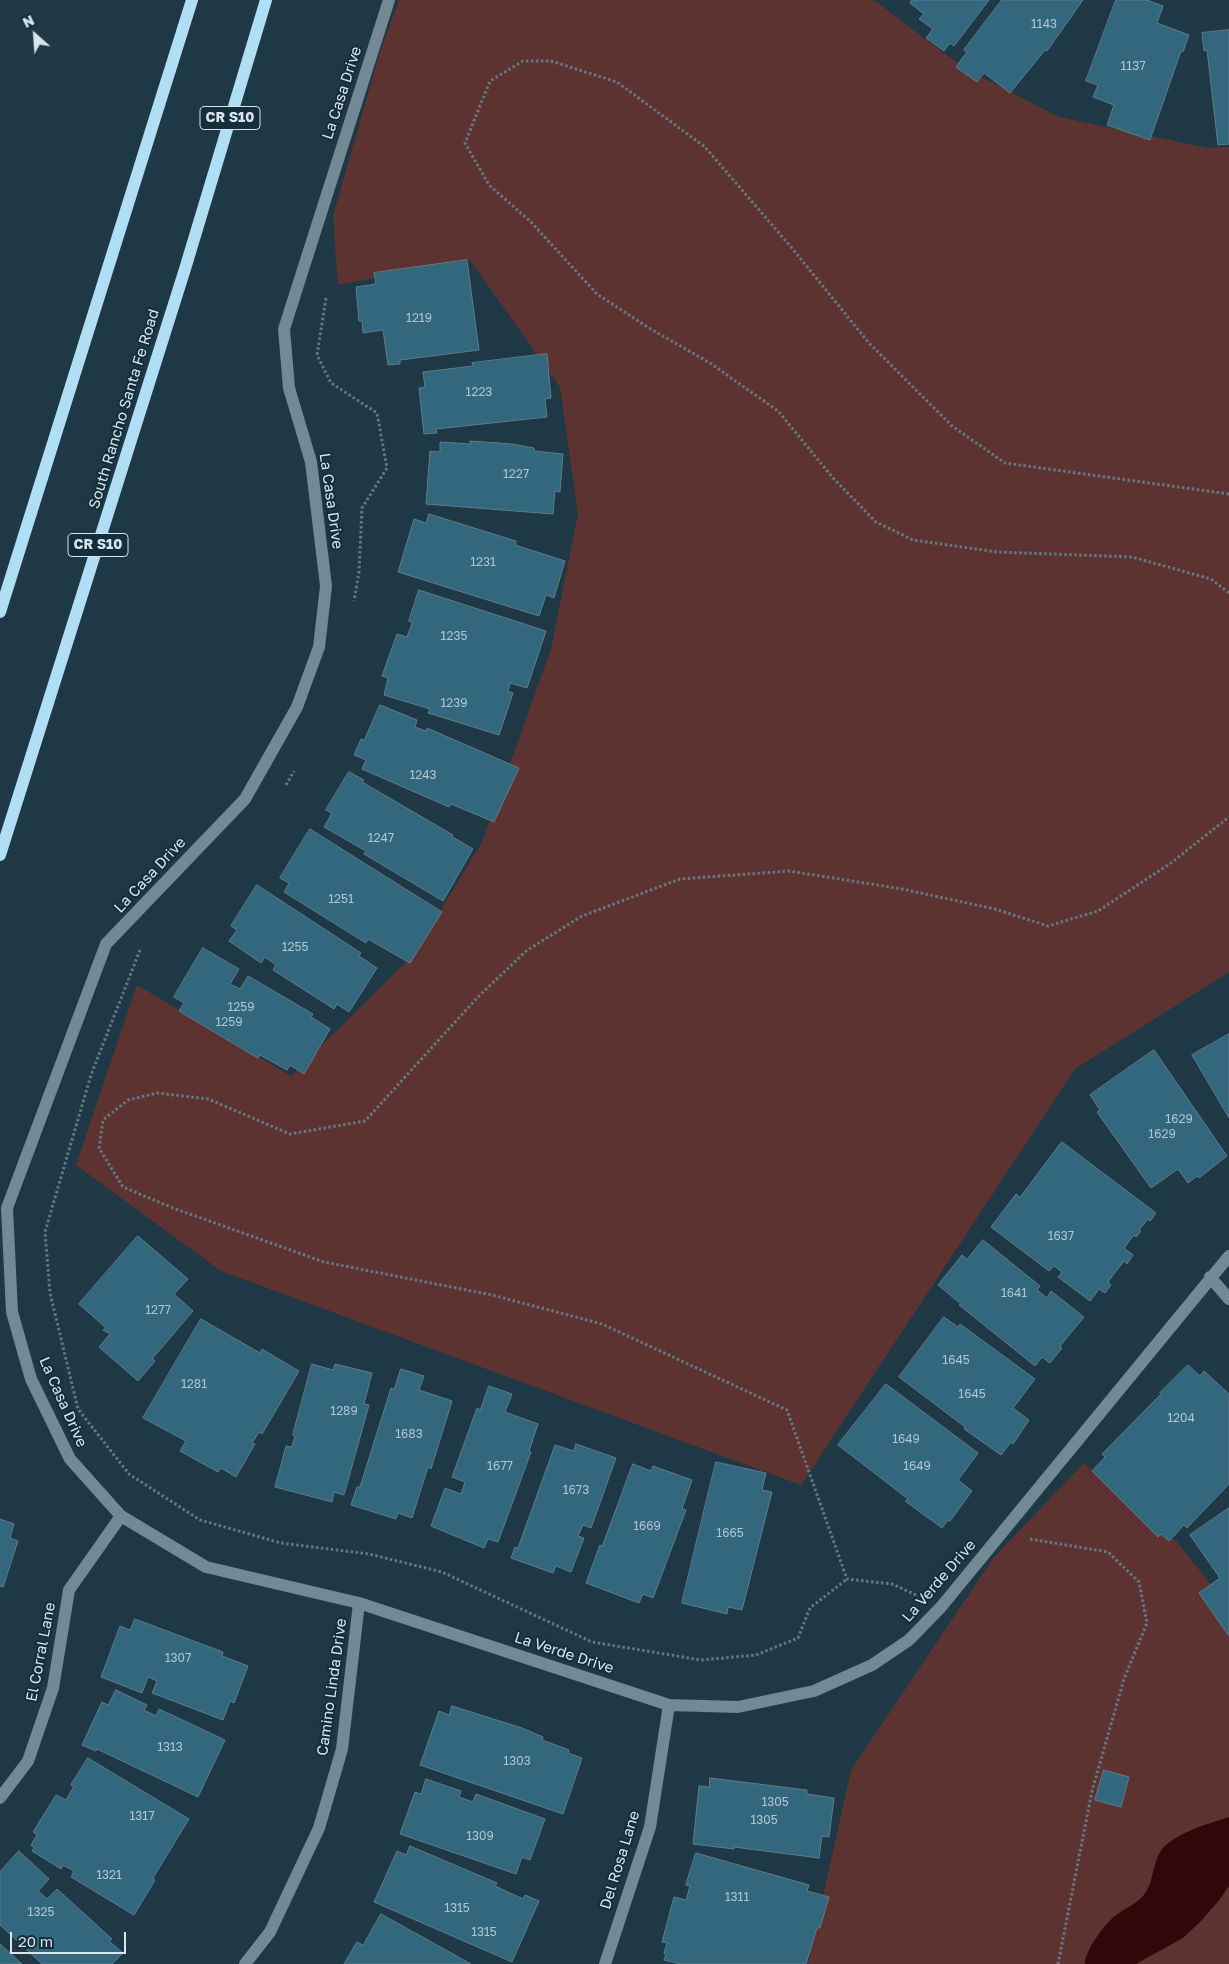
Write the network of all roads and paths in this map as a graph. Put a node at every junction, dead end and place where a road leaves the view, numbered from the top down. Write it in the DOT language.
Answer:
graph roads {
  1 [pos="192,0"];
  2 [pos="266,0"];
  3 [pos="389,0"];
  4 [pos="326,298"];
  5 [pos="1229,494"];
  6 [pos="1229,593"];
  7 [pos="352,609"];
  8 [pos="0,612"];
  9 [pos="294,770"];
  10 [pos="285,786"];
  11 [pos="1229,817"];
  12 [pos="0,855"];
  13 [pos="142,944"];
  14 [pos="1229,1256"];
  15 [pos="1210,1277"];
  16 [pos="1229,1299"];
  17 [pos="121,1516"];
  18 [pos="998,1537"];
  19 [pos="847,1579"];
  20 [pos="359,1603"];
  21 [pos="941,1607"];
  22 [pos="669,1705"];
  23 [pos="0,1798"];
  24 [pos="244,1964"];
  25 [pos="605,1964"];
  26 [pos="1058,1964"];
  1 -- 8 [label="main road"];
  2 -- 12 [label="main road, South Rancho Santa Fe Road / CR S10"];
  3 -- 17 [label="street, La Casa Drive"];
  4 -- 7 [label="path"];
  5 -- 6 [label="path"];
  9 -- 10 [label="path"];
  11 -- 19 [label="path"];
  13 -- 19 [label="path"];
  14 -- 15 [label="street, La Verde Drive"];
  15 -- 16 [label="street"];
  15 -- 18 [label="street, La Verde Drive"];
  17 -- 20 [label="street, La Casa Drive"];
  17 -- 23 [label="street, El Corral Lane"];
  18 -- 21 [label="street, La Verde Drive"];
  18 -- 26 [label="path"];
  19 -- 21 [label="path"];
  20 -- 22 [label="street, La Verde Drive"];
  20 -- 24 [label="street, Camino Linda Drive"];
  21 -- 22 [label="street, La Verde Drive"];
  22 -- 25 [label="street, Del Rosa Lane"];
}
